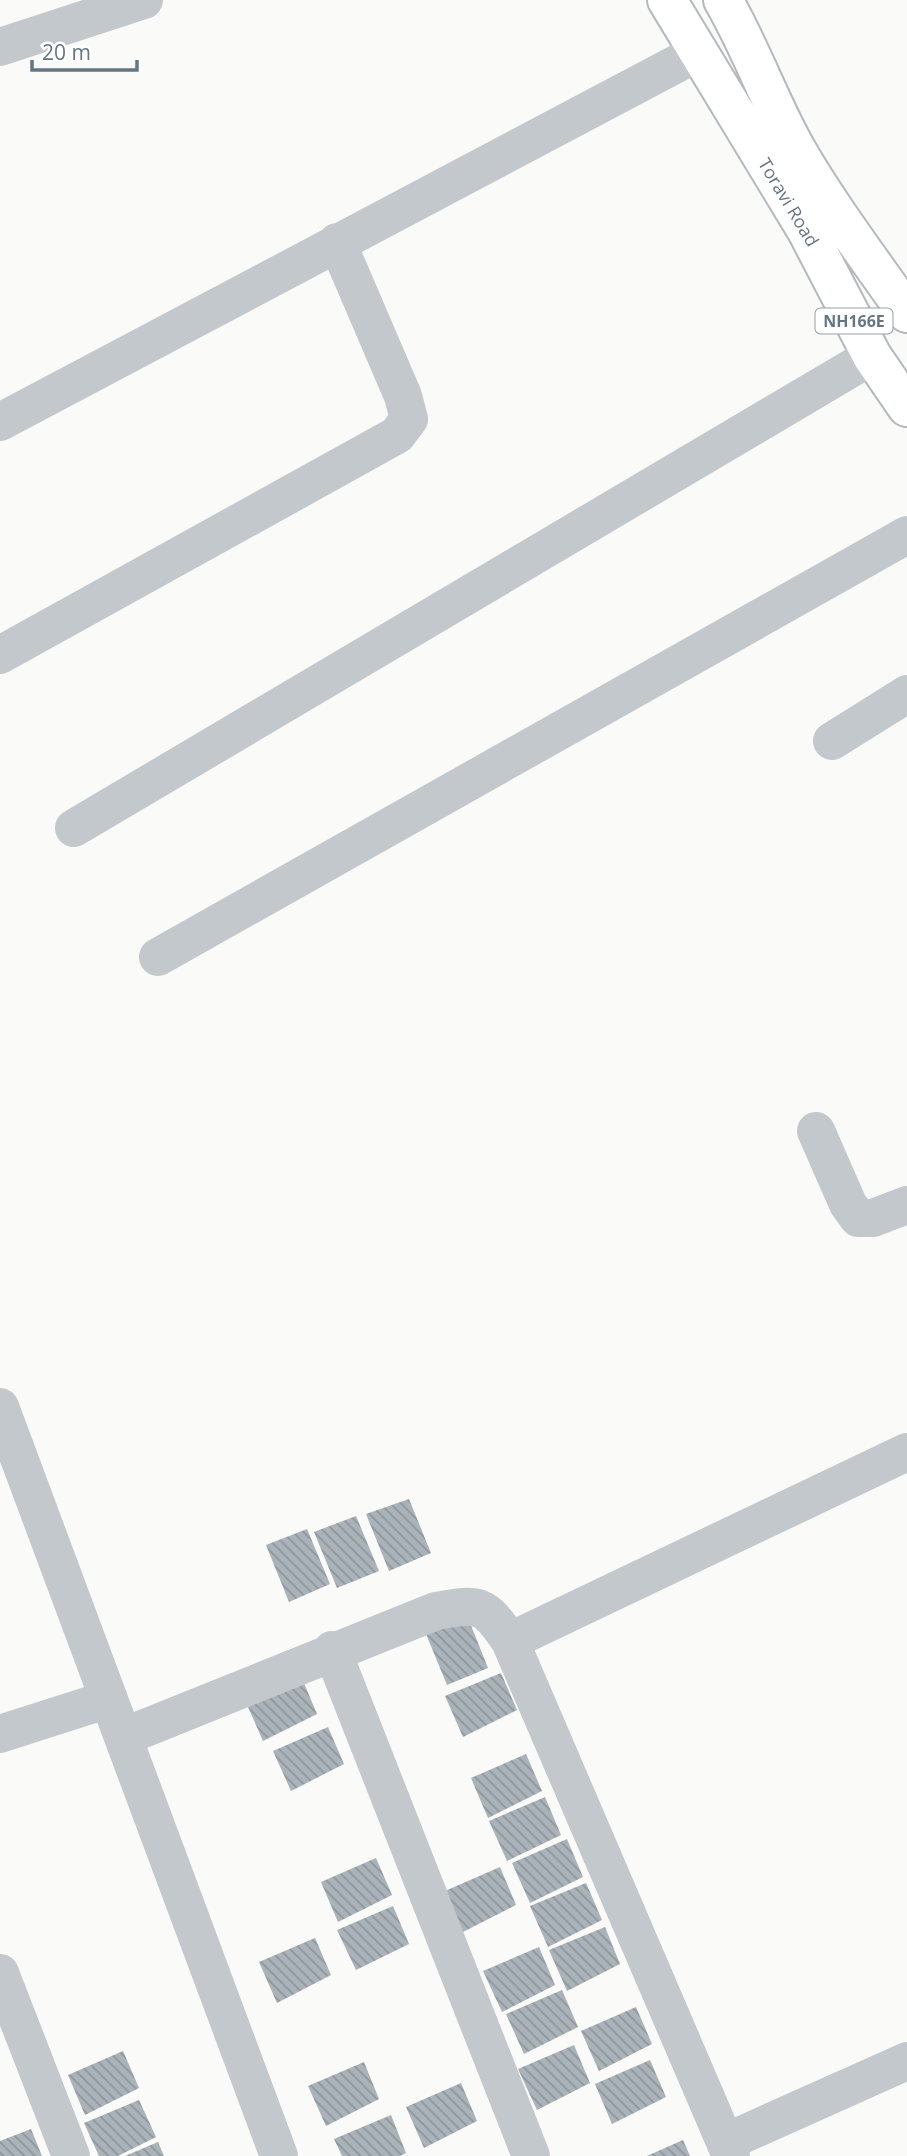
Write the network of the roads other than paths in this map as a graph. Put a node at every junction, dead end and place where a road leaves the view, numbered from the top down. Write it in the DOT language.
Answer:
graph roads {
  1 [pos="144,0"];
  2 [pos="667,0"];
  3 [pos="723,0"];
  4 [pos="0,47"];
  5 [pos="699,52"];
  6 [pos="781,156"];
  7 [pos="822,222"];
  8 [pos="337,242"];
  9 [pos="907,313"];
  10 [pos="872,356"];
  11 [pos="907,407"];
  12 [pos="0,422"];
  13 [pos="907,535"];
  14 [pos="0,655"];
  15 [pos="907,694"];
  16 [pos="832,741"];
  17 [pos="75,828"];
  18 [pos="158,957"];
  19 [pos="816,1131"];
  20 [pos="907,1205"];
  21 [pos="0,1407"];
  22 [pos="907,1452"];
  23 [pos="510,1641"];
  24 [pos="332,1650"];
  25 [pos="109,1699"];
  26 [pos="0,1734"];
  27 [pos="123,1737"];
  28 [pos="0,1973"];
  29 [pos="13,2047"];
  30 [pos="907,2061"];
  31 [pos="728,2149"];
  32 [pos="71,2156"];
  33 [pos="279,2156"];
  34 [pos="531,2156"];
  1 -- 4 [label="street"];
  2 -- 5 [label="highway, Toravi Road / NH166E"];
  3 -- 6 [label="highway, Toravi Road / NH166E"];
  5 -- 6 [label="highway, Toravi Road / NH166E"];
  5 -- 8 [label="street"];
  6 -- 7 [label="highway, Toravi Road / NH166E"];
  7 -- 9 [label="highway, Toravi Road / NH166E"];
  7 -- 10 [label="highway, Toravi Road / NH166E"];
  8 -- 12 [label="street"];
  8 -- 14 [label="street"];
  10 -- 11 [label="highway, Toravi Road / NH166E"];
  10 -- 17 [label="street"];
  13 -- 18 [label="street"];
  15 -- 16 [label="street"];
  19 -- 20 [label="street"];
  21 -- 25 [label="street"];
  22 -- 23 [label="street"];
  23 -- 24 [label="street"];
  23 -- 31 [label="street"];
  24 -- 27 [label="street"];
  24 -- 34 [label="street"];
  25 -- 26 [label="street"];
  25 -- 27 [label="street"];
  27 -- 33 [label="street"];
  28 -- 29 [label="street"];
  29 -- 32 [label="street"];
  30 -- 31 [label="street"];
}
